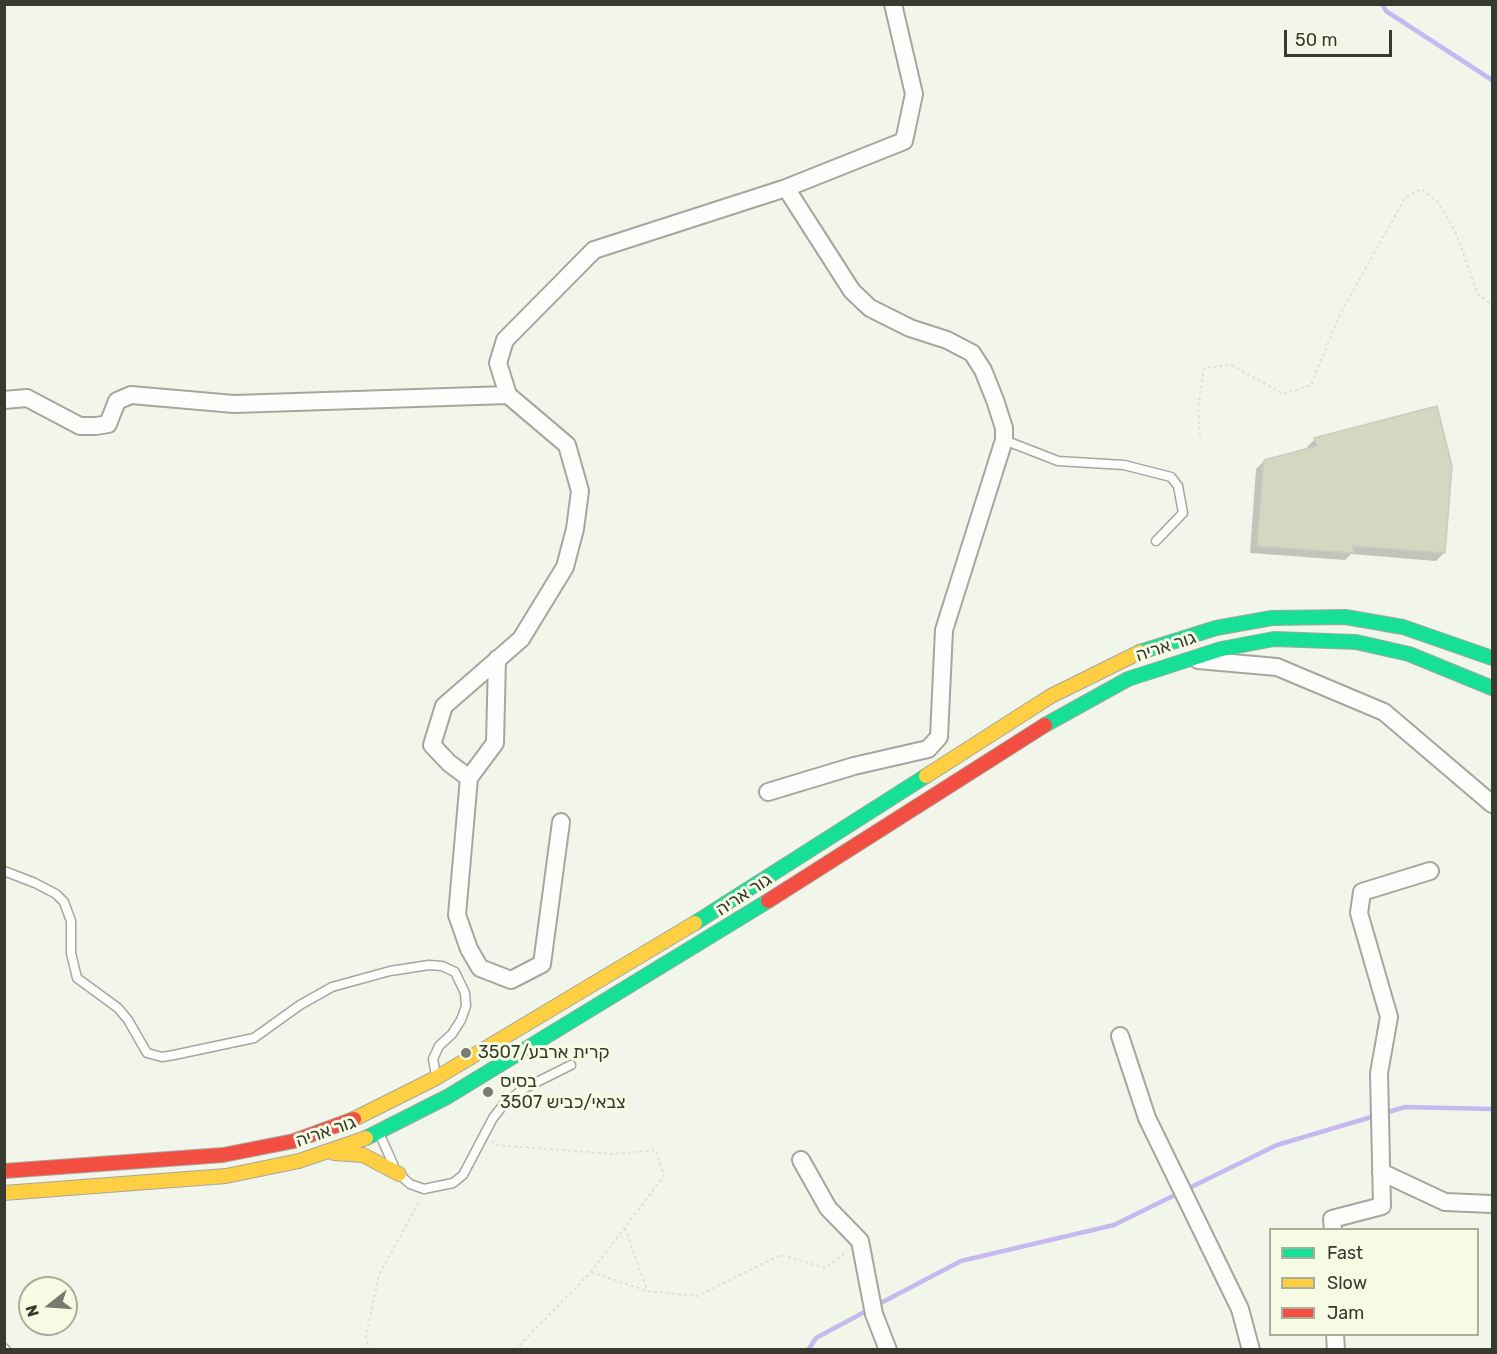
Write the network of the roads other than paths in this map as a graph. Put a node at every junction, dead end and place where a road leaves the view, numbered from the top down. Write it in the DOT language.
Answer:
graph roads {
  1 [pos="893,4"];
  2 [pos="786,188"];
  3 [pos="508,395"];
  4 [pos="4,400"];
  5 [pos="1004,440"];
  6 [pos="1156,541"];
  7 [pos="1492,658"];
  8 [pos="497,659"];
  9 [pos="1185,659"];
  10 [pos="1492,688"];
  11 [pos="469,778"];
  12 [pos="768,792"];
  13 [pos="1492,804"];
  14 [pos="561,822"];
  15 [pos="4,871"];
  16 [pos="1430,871"];
  17 [pos="1120,1036"];
  18 [pos="571,1065"];
  19 [pos="436,1078"];
  20 [pos="369,1113"];
  21 [pos="378,1132"];
  22 [pos="326,1153"];
  23 [pos="801,1160"];
  24 [pos="4,1171"];
  25 [pos="1381,1172"];
  26 [pos="399,1174"];
  27 [pos="4,1193"];
  28 [pos="1492,1204"];
  29 [pos="1333,1228"];
  30 [pos="888,1350"];
  31 [pos="1251,1350"];
  1 -- 2 [label="street"];
  2 -- 3 [label="street"];
  2 -- 5 [label="street"];
  3 -- 4 [label="street"];
  3 -- 8 [label="street"];
  5 -- 6 [label="lane"];
  5 -- 12 [label="street"];
  7 -- 19 [label="main road, גור אריה"];
  8 -- 11 [label="street"];
  8 -- 11 [label="street"];
  9 -- 10 [label="main road, גור אריה"];
  9 -- 13 [label="street"];
  9 -- 21 [label="main road, גור אריה"];
  11 -- 14 [label="street"];
  15 -- 19 [label="lane"];
  16 -- 25 [label="street"];
  17 -- 31 [label="street"];
  18 -- 26 [label="lane"];
  19 -- 20 [label="main road, גור אריה"];
  20 -- 21 [label="lane"];
  20 -- 24 [label="main road, גור אריה"];
  21 -- 22 [label="main road, גור אריה"];
  21 -- 26 [label="lane"];
  22 -- 26 [label="main road"];
  22 -- 27 [label="main road, גור אריה"];
  23 -- 30 [label="street"];
  25 -- 28 [label="street"];
  25 -- 29 [label="street"];
}
